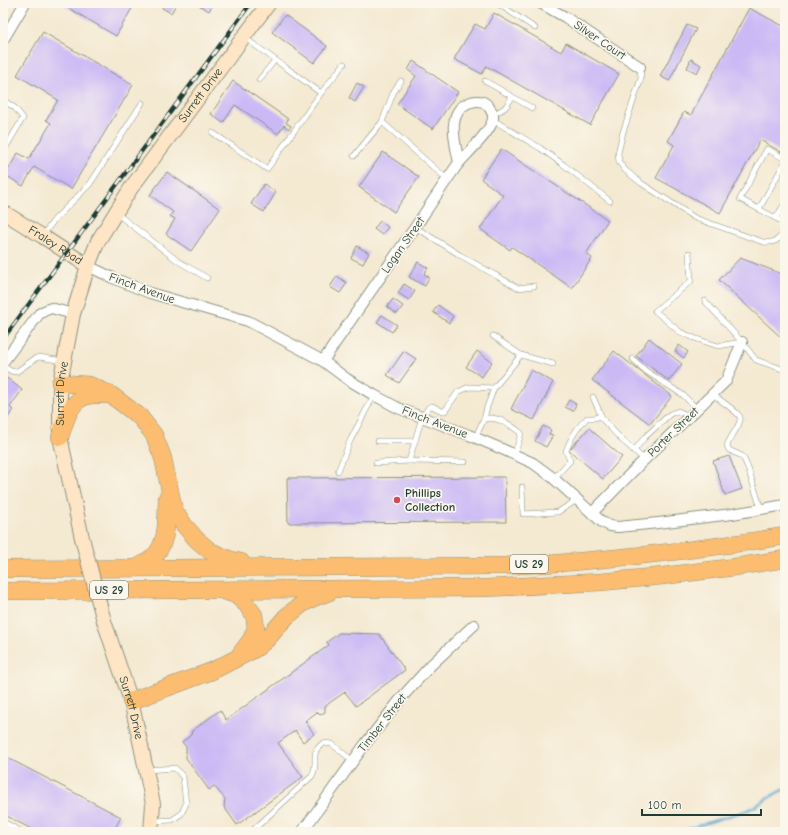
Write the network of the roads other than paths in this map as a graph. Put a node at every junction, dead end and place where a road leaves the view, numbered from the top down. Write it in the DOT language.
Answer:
graph roads {
  1 [pos="25,3"];
  2 [pos="269,3"];
  3 [pos="497,3"];
  4 [pos="540,3"];
  5 [pos="535,28"];
  6 [pos="5,34"];
  7 [pos="244,37"];
  8 [pos="275,60"];
  9 [pos="344,64"];
  10 [pos="640,67"];
  11 [pos="259,80"];
  12 [pos="401,81"];
  13 [pos="485,81"];
  14 [pos="321,93"];
  15 [pos="512,97"];
  16 [pos="3,100"];
  17 [pos="142,103"];
  18 [pos="532,108"];
  19 [pos="493,117"];
  20 [pos="382,122"];
  21 [pos="213,133"];
  22 [pos="6,147"];
  23 [pos="354,156"];
  24 [pos="785,160"];
  25 [pos="459,164"];
  26 [pos="448,180"];
  27 [pos="610,201"];
  28 [pos="785,202"];
  29 [pos="758,209"];
  30 [pos="3,212"];
  31 [pos="116,212"];
  32 [pos="776,218"];
  33 [pos="785,223"];
  34 [pos="415,227"];
  35 [pos="785,231"];
  36 [pos="42,236"];
  37 [pos="689,252"];
  38 [pos="88,266"];
  39 [pos="207,278"];
  40 [pos="534,286"];
  41 [pos="706,301"];
  42 [pos="73,314"];
  43 [pos="493,336"];
  44 [pos="742,342"];
  45 [pos="521,355"];
  46 [pos="633,359"];
  47 [pos="64,361"];
  48 [pos="3,362"];
  49 [pos="323,362"];
  50 [pos="553,364"];
  51 [pos="3,366"];
  52 [pos="785,370"];
  53 [pos="60,383"];
  54 [pos="494,388"];
  55 [pos="712,394"];
  56 [pos="111,395"];
  57 [pos="374,395"];
  58 [pos="593,397"];
  59 [pos="697,409"];
  60 [pos="601,416"];
  61 [pos="422,417"];
  62 [pos="688,418"];
  63 [pos="484,419"];
  64 [pos="60,437"];
  65 [pos="475,438"];
  66 [pos="378,441"];
  67 [pos="415,441"];
  68 [pos="634,451"];
  69 [pos="514,454"];
  70 [pos="644,460"];
  71 [pos="409,461"];
  72 [pos="465,462"];
  73 [pos="376,463"];
  74 [pos="338,471"];
  75 [pos="554,478"];
  76 [pos="168,482"];
  77 [pos="522,487"];
  78 [pos="577,500"];
  79 [pos="785,505"];
  80 [pos="761,509"];
  81 [pos="592,513"];
  82 [pos="785,536"];
  83 [pos="785,559"];
  84 [pos="271,567"];
  85 [pos="136,568"];
  86 [pos="3,569"];
  87 [pos="216,589"];
  88 [pos="338,589"];
  89 [pos="3,591"];
  90 [pos="474,625"];
  91 [pos="237,658"];
  92 [pos="131,701"];
  93 [pos="353,761"];
  94 [pos="147,770"];
  95 [pos="3,822"];
  96 [pos="152,827"];
  97 [pos="22,832"];
  98 [pos="251,832"];
  99 [pos="302,832"];
  1 -- 6 [label="street"];
  2 -- 7 [label="street, Surrett Drive"];
  3 -- 5 [label="lane"];
  4 -- 10 [label="street, Silver Court"];
  7 -- 8 [label="lane"];
  7 -- 31 [label="street, Surrett Drive"];
  8 -- 11 [label="lane"];
  8 -- 14 [label="lane"];
  9 -- 14 [label="lane"];
  10 -- 35 [label="lane"];
  12 -- 20 [label="lane"];
  13 -- 15 [label="lane"];
  14 -- 21 [label="lane"];
  15 -- 18 [label="lane"];
  15 -- 19 [label="lane"];
  16 -- 22 [label="lane"];
  17 -- 36 [label="lane"];
  19 -- 25 [label="street, Logan Street"];
  19 -- 25 [label="street"];
  19 -- 27 [label="lane"];
  20 -- 23 [label="lane"];
  20 -- 26 [label="lane"];
  24 -- 29 [label="lane"];
  24 -- 29 [label="lane"];
  25 -- 26 [label="street, Logan Street"];
  26 -- 34 [label="street, Logan Street"];
  28 -- 32 [label="lane"];
  29 -- 32 [label="lane"];
  30 -- 36 [label="street, Fraley Road"];
  31 -- 38 [label="street, Surrett Drive"];
  31 -- 39 [label="lane"];
  32 -- 33 [label="lane"];
  34 -- 40 [label="lane"];
  34 -- 49 [label="street, Logan Street"];
  36 -- 38 [label="street, Fraley Road"];
  37 -- 44 [label="lane"];
  38 -- 42 [label="street, Surrett Drive"];
  38 -- 49 [label="street, Finch Avenue"];
  41 -- 44 [label="lane"];
  42 -- 47 [label="street, Surrett Drive"];
  42 -- 48 [label="street"];
  43 -- 45 [label="lane"];
  44 -- 52 [label="lane"];
  44 -- 55 [label="street, Porter Street"];
  45 -- 50 [label="lane"];
  45 -- 54 [label="lane"];
  46 -- 59 [label="lane"];
  47 -- 51 [label="lane"];
  47 -- 53 [label="street, Surrett Drive"];
  49 -- 57 [label="street, Finch Avenue"];
  53 -- 56 [label="highway"];
  53 -- 64 [label="street, Surrett Drive"];
  54 -- 61 [label="lane"];
  54 -- 63 [label="lane"];
  55 -- 59 [label="street, Porter Street"];
  55 -- 80 [label="lane"];
  56 -- 64 [label="highway"];
  56 -- 76 [label="highway"];
  57 -- 61 [label="street, Finch Avenue"];
  57 -- 74 [label="lane"];
  58 -- 60 [label="lane"];
  59 -- 62 [label="street, Porter Street"];
  60 -- 68 [label="lane"];
  60 -- 75 [label="lane"];
  61 -- 65 [label="street, Finch Avenue"];
  61 -- 67 [label="lane"];
  62 -- 68 [label="lane"];
  62 -- 70 [label="street, Porter Street"];
  63 -- 65 [label="lane"];
  63 -- 69 [label="lane"];
  64 -- 92 [label="street, Surrett Drive, bridge"];
  65 -- 69 [label="street, Finch Avenue"];
  66 -- 67 [label="lane"];
  67 -- 71 [label="lane"];
  68 -- 70 [label="lane"];
  69 -- 75 [label="street, Finch Avenue"];
  70 -- 81 [label="street, Porter Street"];
  71 -- 72 [label="lane"];
  71 -- 73 [label="lane"];
  75 -- 78 [label="street, Finch Avenue"];
  76 -- 84 [label="highway"];
  76 -- 85 [label="highway"];
  77 -- 78 [label="lane"];
  78 -- 81 [label="street, Finch Avenue"];
  79 -- 80 [label="street, Finch Avenue"];
  80 -- 81 [label="street, Finch Avenue"];
  82 -- 84 [label="highway, US 29"];
  83 -- 88 [label="highway, US 29"];
  84 -- 85 [label="highway, US 29"];
  85 -- 86 [label="highway, US 29"];
  87 -- 88 [label="highway, US 29"];
  87 -- 89 [label="highway, US 29"];
  87 -- 91 [label="highway"];
  88 -- 91 [label="highway"];
  90 -- 93 [label="street, Timber Street"];
  91 -- 92 [label="highway"];
  92 -- 94 [label="street, Surrett Drive"];
  93 -- 98 [label="lane"];
  93 -- 99 [label="street, Timber Street"];
  94 -- 96 [label="street, Surrett Drive"];
  94 -- 96 [label="lane"];
  95 -- 97 [label="lane"];
}
